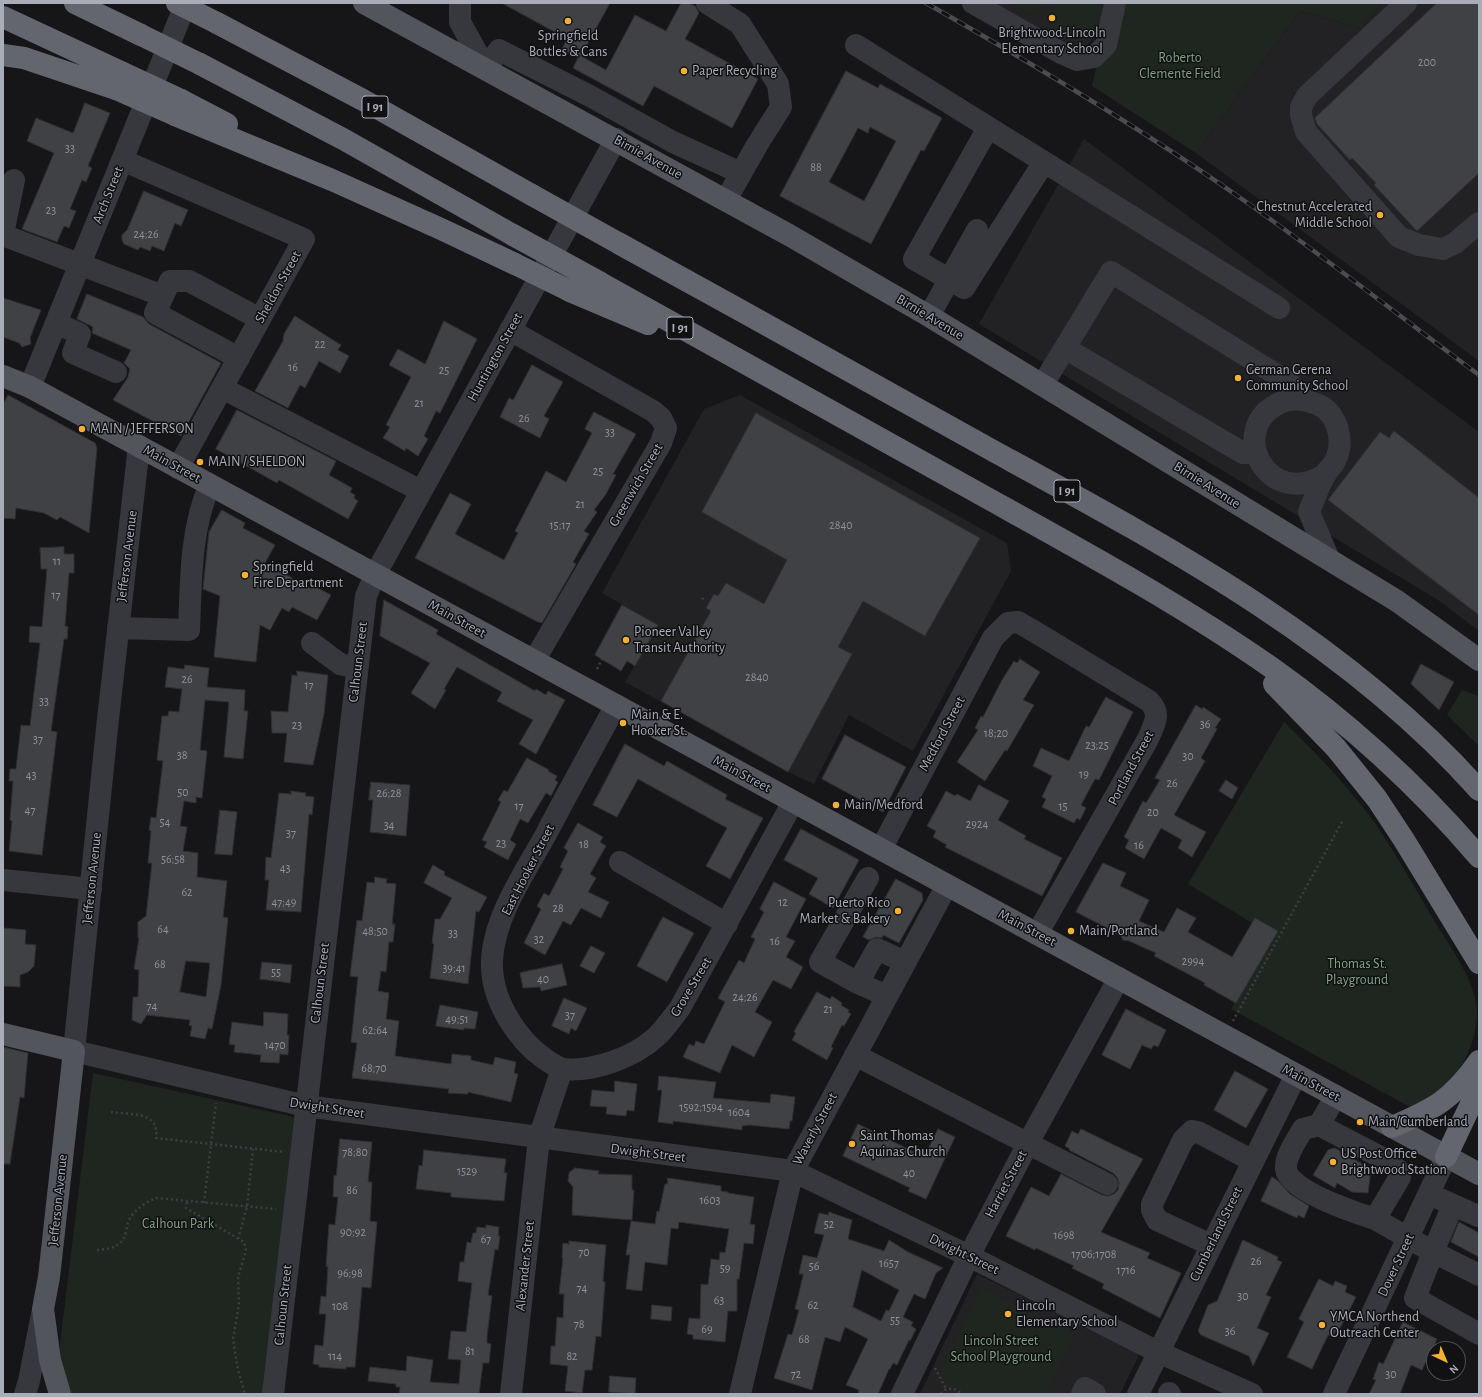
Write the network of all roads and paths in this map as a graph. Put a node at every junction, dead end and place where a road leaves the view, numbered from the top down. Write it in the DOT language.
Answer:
graph roads {
  1 [pos="75,3"];
  2 [pos="177,3"];
  3 [pos="186,3"];
  4 [pos="364,3"];
  5 [pos="460,3"];
  6 [pos="707,3"];
  7 [pos="973,3"];
  8 [pos="1114,3"];
  9 [pos="1406,3"];
  10 [pos="3,18"];
  11 [pos="856,45"];
  12 [pos="3,55"];
  13 [pos="486,69"];
  14 [pos="120,81"];
  15 [pos="988,128"];
  16 [pos="616,139"];
  17 [pos="122,160"];
  18 [pos="1044,162"];
  19 [pos="741,173"];
  20 [pos="14,180"];
  21 [pos="726,200"];
  22 [pos="1479,223"];
  23 [pos="977,230"];
  24 [pos="3,235"];
  25 [pos="79,265"];
  26 [pos="950,280"];
  27 [pos="163,296"];
  28 [pos="1279,308"];
  29 [pos="929,316"];
  30 [pos="260,319"];
  31 [pos="56,324"];
  32 [pos="510,330"];
  33 [pos="1065,348"];
  34 [pos="239,358"];
  35 [pos="116,372"];
  36 [pos="761,373"];
  37 [pos="3,376"];
  38 [pos="1043,384"];
  39 [pos="30,387"];
  40 [pos="222,388"];
  41 [pos="1295,399"];
  42 [pos="139,446"];
  43 [pos="1256,453"];
  44 [pos="178,468"];
  45 [pos="1326,474"];
  46 [pos="210,485"];
  47 [pos="421,491"];
  48 [pos="1329,559"];
  49 [pos="374,574"];
  50 [pos="702,598"];
  51 [pos="705,600"];
  52 [pos="1008,623"];
  53 [pos="118,628"];
  54 [pos="1226,636"];
  55 [pos="312,643"];
  56 [pos="602,660"];
  57 [pos="1479,660"];
  58 [pos="534,661"];
  59 [pos="357,668"];
  60 [pos="597,669"];
  61 [pos="616,705"];
  62 [pos="1479,790"];
  63 [pos="793,802"];
  64 [pos="1343,820"];
  65 [pos="881,849"];
  66 [pos="1479,857"];
  67 [pos="620,862"];
  68 [pos="868,878"];
  69 [pos="3,880"];
  70 [pos="947,885"];
  71 [pos="90,889"];
  72 [pos="727,924"];
  73 [pos="1037,934"];
  74 [pos="905,962"];
  75 [pos="1479,963"];
  76 [pos="1119,978"];
  77 [pos="858,983"];
  78 [pos="887,996"];
  79 [pos="1231,1025"];
  80 [pos="3,1034"];
  81 [pos="74,1051"];
  82 [pos="855,1056"];
  83 [pos="1479,1062"];
  84 [pos="562,1069"];
  85 [pos="1296,1075"];
  86 [pos="1479,1087"];
  87 [pos="1336,1096"];
  88 [pos="216,1101"];
  89 [pos="306,1106"];
  90 [pos="111,1112"];
  91 [pos="1319,1125"];
  92 [pos="1392,1127"];
  93 [pos="539,1138"];
  94 [pos="211,1144"];
  95 [pos="1027,1144"];
  96 [pos="253,1149"];
  97 [pos="289,1153"];
  98 [pos="1446,1156"];
  99 [pos="1253,1161"];
  100 [pos="793,1171"];
  101 [pos="1479,1174"];
  102 [pos="1107,1184"];
  103 [pos="1429,1194"];
  104 [pos="187,1202"];
  105 [pos="204,1203"];
  106 [pos="1453,1205"];
  107 [pos="247,1207"];
  108 [pos="282,1210"];
  109 [pos="1479,1215"];
  110 [pos="1375,1219"];
  111 [pos="238,1239"];
  112 [pos="1408,1239"];
  113 [pos="1211,1245"];
  114 [pos="97,1250"];
  115 [pos="1433,1252"];
  116 [pos="969,1256"];
  117 [pos="1479,1275"];
  118 [pos="43,1309"];
  119 [pos="1479,1334"];
  120 [pos="1158,1352"];
  121 [pos="935,1368"];
  122 [pos="946,1389"];
  123 [pos="1243,1392"];
  124 [pos="25,1394"];
  125 [pos="60,1394"];
  126 [pos="245,1394"];
  127 [pos="273,1394"];
  128 [pos="511,1394"];
  129 [pos="740,1394"];
  130 [pos="902,1394"];
  131 [pos="941,1394"];
  132 [pos="963,1394"];
  133 [pos="1082,1394"];
  134 [pos="1095,1394"];
  135 [pos="1138,1394"];
  136 [pos="1334,1394"];
  1 -- 36 [label="highway, I 91, bridge"];
  2 -- 62 [label="highway, I 91, bridge"];
  3 -- 17 [label="street, Arch Street"];
  4 -- 13 [label="main road, Birnie Avenue"];
  5 -- 13 [label="street"];
  6 -- 19 [label="street"];
  7 -- 8 [label="street"];
  9 -- 22 [label="street"];
  10 -- 14 [label="highway"];
  11 -- 15 [label="street"];
  12 -- 14 [label="highway"];
  13 -- 16 [label="main road, Birnie Avenue"];
  13 -- 19 [label="street"];
  14 -- 36 [label="highway, bridge"];
  15 -- 18 [label="street"];
  15 -- 26 [label="street"];
  16 -- 21 [label="main road, Birnie Avenue"];
  16 -- 32 [label="street, Huntington Street"];
  17 -- 25 [label="street, Arch Street"];
  17 -- 30 [label="street, Sheldon Street"];
  18 -- 26 [label="street"];
  18 -- 28 [label="street"];
  19 -- 21 [label="street"];
  20 -- 24 [label="street"];
  21 -- 29 [label="main road, Birnie Avenue"];
  23 -- 26 [label="street"];
  24 -- 25 [label="street"];
  25 -- 27 [label="street"];
  25 -- 31 [label="street, Arch Street"];
  26 -- 29 [label="street"];
  27 -- 30 [label="street"];
  27 -- 34 [label="street"];
  29 -- 38 [label="main road, Birnie Avenue"];
  30 -- 34 [label="street, Sheldon Street"];
  31 -- 35 [label="street"];
  31 -- 39 [label="street, Arch Street"];
  32 -- 47 [label="street, Huntington Street"];
  32 -- 58 [label="street, Greenwich Street"];
  33 -- 38 [label="street"];
  33 -- 41 [label="street"];
  33 -- 43 [label="street"];
  34 -- 40 [label="street, Sheldon Street"];
  36 -- 54 [label="highway, I 91"];
  37 -- 39 [label="main road, Main Street"];
  38 -- 48 [label="main road, Birnie Avenue"];
  39 -- 42 [label="main road, Main Street"];
  40 -- 44 [label="street, Sheldon Street"];
  40 -- 47 [label="street"];
  41 -- 43 [label="street"];
  41 -- 45 [label="street"];
  42 -- 44 [label="main road, Main Street"];
  42 -- 53 [label="street, Jefferson Avenue"];
  43 -- 45 [label="street"];
  44 -- 46 [label="main road, Main Street"];
  45 -- 48 [label="street"];
  46 -- 49 [label="main road, Main Street"];
  46 -- 53 [label="street"];
  47 -- 49 [label="street, Huntington Street"];
  48 -- 57 [label="main road, Birnie Avenue"];
  49 -- 58 [label="main road, Main Street"];
  49 -- 59 [label="street, Calhoun Street"];
  50 -- 51 [label="path"];
  52 -- 65 [label="street, Medford Street"];
  52 -- 73 [label="street, Portland Street"];
  53 -- 71 [label="street, Jefferson Avenue"];
  54 -- 66 [label="highway, I 91"];
  54 -- 75 [label="highway"];
  55 -- 59 [label="street"];
  56 -- 60 [label="path"];
  58 -- 61 [label="main road, Main Street"];
  59 -- 89 [label="street, Calhoun Street"];
  61 -- 63 [label="main road, Main Street"];
  61 -- 84 [label="street, East Hooker Street"];
  63 -- 65 [label="main road, Main Street"];
  63 -- 72 [label="street, Grove Street"];
  64 -- 79 [label="path"];
  65 -- 70 [label="main road, Main Street"];
  67 -- 72 [label="street"];
  68 -- 77 [label="street"];
  69 -- 71 [label="street"];
  70 -- 73 [label="main road, Main Street"];
  70 -- 74 [label="street, Waverly Street"];
  71 -- 81 [label="street, Jefferson Avenue"];
  72 -- 84 [label="street, Grove Street"];
  73 -- 76 [label="main road, Main Street"];
  74 -- 77 [label="street"];
  74 -- 78 [label="street, Waverly Street"];
  76 -- 85 [label="main road, Main Street"];
  76 -- 95 [label="street, Harriet Street"];
  77 -- 78 [label="street"];
  78 -- 82 [label="street, Waverly Street"];
  80 -- 81 [label="main road, Dwight Street"];
  81 -- 89 [label="street, Dwight Street"];
  81 -- 118 [label="main road, Jefferson Avenue"];
  82 -- 95 [label="street"];
  82 -- 100 [label="street, Waverly Street"];
  83 -- 92 [label="highway"];
  84 -- 93 [label="street"];
  85 -- 87 [label="main road, Main Street"];
  85 -- 99 [label="street, Cumberland Street"];
  86 -- 98 [label="highway"];
  87 -- 91 [label="street"];
  87 -- 92 [label="main road, Main Street"];
  88 -- 94 [label="path"];
  89 -- 93 [label="street, Dwight Street"];
  89 -- 127 [label="street, Calhoun Street"];
  90 -- 94 [label="path"];
  91 -- 110 [label="street"];
  91 -- 110 [label="street"];
  92 -- 98 [label="main road, Main Street"];
  93 -- 100 [label="street, Dwight Street"];
  93 -- 128 [label="street, Alexander Street"];
  94 -- 96 [label="path"];
  94 -- 105 [label="path"];
  95 -- 102 [label="street"];
  95 -- 116 [label="street, Harriet Street"];
  96 -- 97 [label="path"];
  96 -- 107 [label="path"];
  98 -- 101 [label="main road, Main Street"];
  98 -- 103 [label="street, Dover Street"];
  99 -- 113 [label="street, Cumberland Street"];
  99 -- 113 [label="street"];
  100 -- 116 [label="street, Dwight Street"];
  100 -- 129 [label="street, Waverly Street"];
  103 -- 106 [label="street"];
  103 -- 112 [label="street, Dover Street"];
  104 -- 105 [label="path"];
  104 -- 111 [label="path"];
  104 -- 114 [label="path"];
  105 -- 107 [label="path"];
  106 -- 109 [label="street"];
  106 -- 115 [label="street"];
  107 -- 108 [label="path"];
  107 -- 111 [label="path"];
  110 -- 112 [label="street"];
  111 -- 126 [label="path"];
  112 -- 115 [label="street"];
  112 -- 136 [label="street, Dover Street"];
  113 -- 120 [label="street, Cumberland Street"];
  115 -- 117 [label="street"];
  115 -- 119 [label="street"];
  116 -- 120 [label="street, Dwight Street"];
  116 -- 130 [label="street, Harriet Street"];
  118 -- 124 [label="street, Jefferson Avenue"];
  118 -- 125 [label="main road, Jefferson Avenue"];
  120 -- 123 [label="street, Dwight Street"];
  120 -- 135 [label="street, Cumberland Street"];
  121 -- 122 [label="path"];
  122 -- 131 [label="path"];
  122 -- 132 [label="path"];
  133 -- 134 [label="street"];
}
